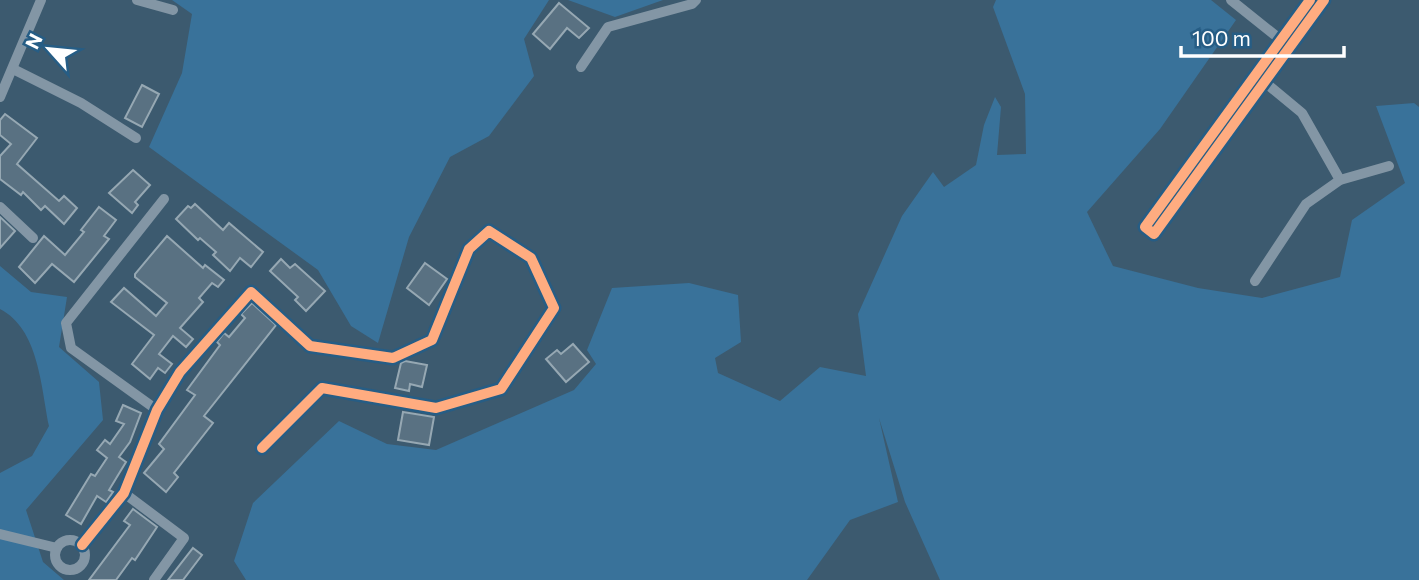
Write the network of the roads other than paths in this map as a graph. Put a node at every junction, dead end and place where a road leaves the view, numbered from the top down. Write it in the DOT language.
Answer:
graph roads {
  1 [pos="41,0"];
  2 [pos="137,0"];
  3 [pos="696,0"];
  4 [pos="1231,0"];
  5 [pos="1310,0"];
  6 [pos="1324,0"];
  7 [pos="173,10"];
  8 [pos="1281,40"];
  9 [pos="580,68"];
  10 [pos="13,69"];
  11 [pos="1255,74"];
  12 [pos="1265,82"];
  13 [pos="0,97"];
  14 [pos="136,138"];
  15 [pos="1389,166"];
  16 [pos="1340,180"];
  17 [pos="164,199"];
  18 [pos="0,207"];
  19 [pos="33,239"];
  20 [pos="1255,281"];
  21 [pos="156,410"];
  22 [pos="261,448"];
  23 [pos="124,493"];
  24 [pos="0,534"];
  25 [pos="82,545"];
  26 [pos="57,548"];
  27 [pos="65,569"];
  28 [pos="58,580"];
  29 [pos="154,580"];
  1 -- 10 [label="street"];
  2 -- 7 [label="street"];
  3 -- 9 [label="street"];
  4 -- 8 [label="street"];
  5 -- 8 [label="street"];
  6 -- 12 [label="street"];
  8 -- 11 [label="street"];
  10 -- 13 [label="street"];
  10 -- 14 [label="street"];
  11 -- 12 [label="street"];
  11 -- 12 [label="street"];
  12 -- 16 [label="street"];
  15 -- 16 [label="street"];
  16 -- 20 [label="street"];
  17 -- 21 [label="street"];
  18 -- 19 [label="street"];
  21 -- 22 [label="street"];
  21 -- 23 [label="street"];
  23 -- 25 [label="street"];
  23 -- 29 [label="street"];
  24 -- 26 [label="street"];
  25 -- 26 [label="street"];
  25 -- 27 [label="street"];
  26 -- 27 [label="street"];
  27 -- 28 [label="street"];
}
